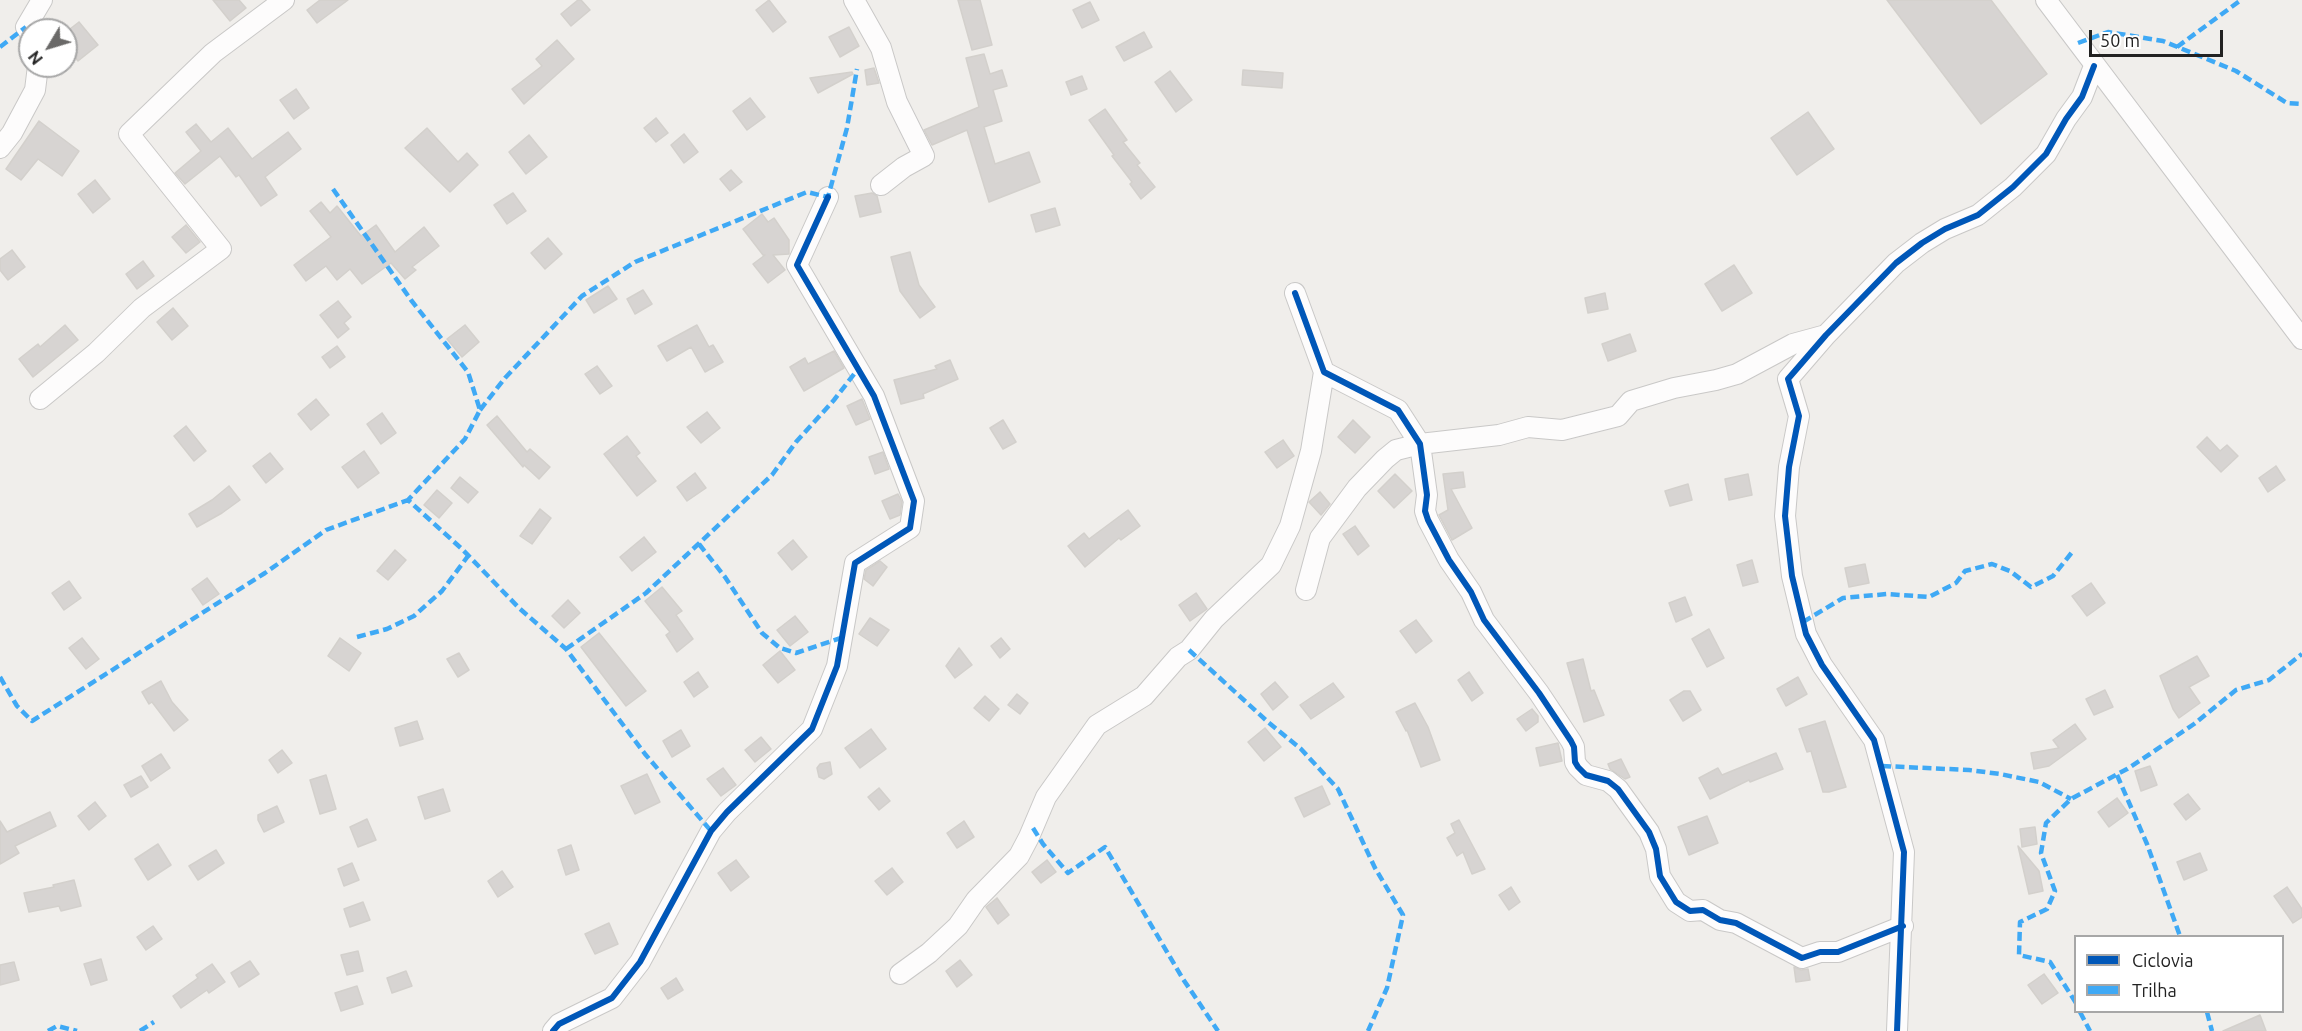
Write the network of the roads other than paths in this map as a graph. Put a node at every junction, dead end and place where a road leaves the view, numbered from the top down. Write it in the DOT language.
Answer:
graph roads {
  1 [pos="42,0"];
  2 [pos="284,0"];
  3 [pos="854,0"];
  4 [pos="2046,0"];
  5 [pos="31,18"];
  6 [pos="2094,66"];
  7 [pos="36,78"];
  8 [pos="0,148"];
  9 [pos="881,185"];
  10 [pos="828,197"];
  11 [pos="1295,293"];
  12 [pos="1826,335"];
  13 [pos="2302,339"];
  14 [pos="1793,344"];
  15 [pos="1324,372"];
  16 [pos="1788,379"];
  17 [pos="39,399"];
  18 [pos="1420,444"];
  19 [pos="1306,590"];
  20 [pos="1902,926"];
  21 [pos="900,974"];
  22 [pos="553,1031"];
  23 [pos="1897,1031"];
  1 -- 5 [label="street"];
  2 -- 17 [label="street"];
  3 -- 9 [label="street"];
  4 -- 6 [label="street"];
  6 -- 12 [label="street"];
  6 -- 13 [label="street"];
  7 -- 8 [label="street"];
  10 -- 22 [label="street"];
  11 -- 15 [label="street"];
  12 -- 14 [label="street"];
  12 -- 16 [label="street"];
  14 -- 16 [label="street"];
  14 -- 18 [label="street"];
  15 -- 18 [label="street"];
  15 -- 21 [label="street"];
  16 -- 20 [label="street"];
  18 -- 19 [label="street"];
  18 -- 20 [label="street"];
  20 -- 23 [label="street"];
}
